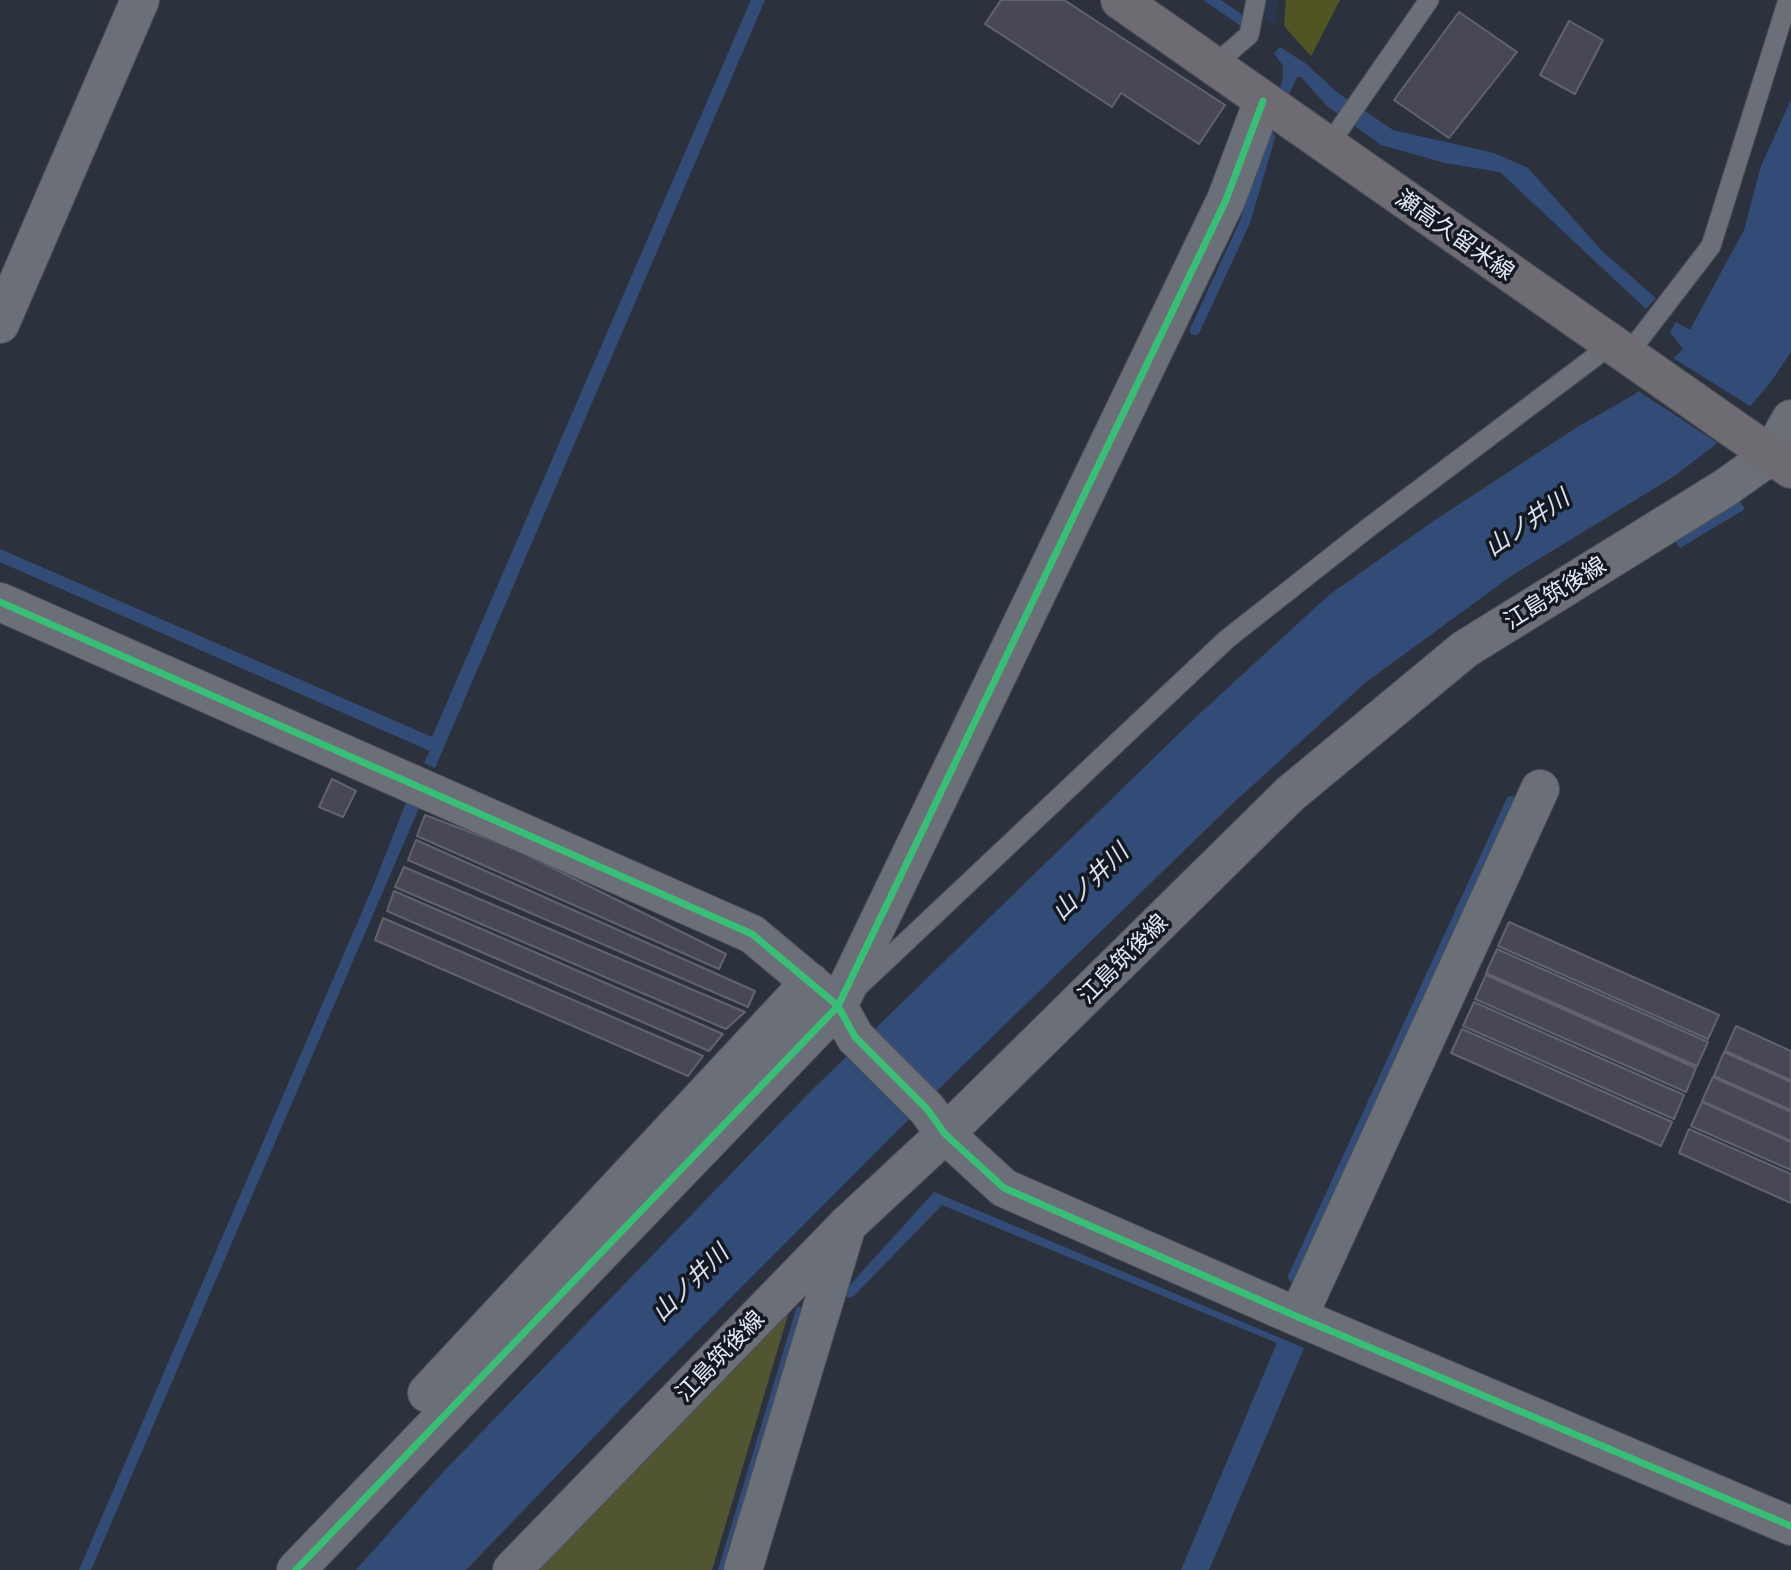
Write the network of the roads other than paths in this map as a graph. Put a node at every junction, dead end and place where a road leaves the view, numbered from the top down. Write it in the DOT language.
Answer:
graph roads {
  1 [pos="140,0"];
  2 [pos="1120,0"];
  3 [pos="1256,0"];
  4 [pos="1429,0"];
  5 [pos="1788,0"];
  6 [pos="1213,66"];
  7 [pos="1263,101"];
  8 [pos="1328,146"];
  9 [pos="0,324"];
  10 [pos="1628,348"];
  11 [pos="1791,419"];
  12 [pos="1781,462"];
  13 [pos="0,602"];
  14 [pos="1540,789"];
  15 [pos="834,1008"];
  16 [pos="936,1122"];
  17 [pos="847,1225"];
  18 [pos="1298,1317"];
  19 [pos="427,1392"];
  20 [pos="1791,1526"];
  21 [pos="296,1570"];
  22 [pos="512,1570"];
  23 [pos="743,1570"];
  1 -- 9 [label="street"];
  2 -- 6 [label="main road, 瀬高久留米線"];
  3 -- 6 [label="lane"];
  4 -- 8 [label="lane"];
  5 -- 10 [label="lane"];
  6 -- 7 [label="main road, 瀬高久留米線"];
  7 -- 8 [label="main road, 瀬高久留米線"];
  7 -- 15 [label="street"];
  8 -- 10 [label="main road, 瀬高久留米線"];
  10 -- 12 [label="main road, 瀬高久留米線"];
  10 -- 15 [label="lane"];
  11 -- 12 [label="street, 江島筑後線"];
  12 -- 16 [label="street, 江島筑後線"];
  13 -- 15 [label="street"];
  14 -- 18 [label="street"];
  15 -- 16 [label="street"];
  15 -- 19 [label="street"];
  15 -- 21 [label="street"];
  16 -- 17 [label="street, 江島筑後線"];
  16 -- 18 [label="street"];
  17 -- 22 [label="street, 江島筑後線"];
  17 -- 23 [label="street"];
  18 -- 20 [label="street"];
}
